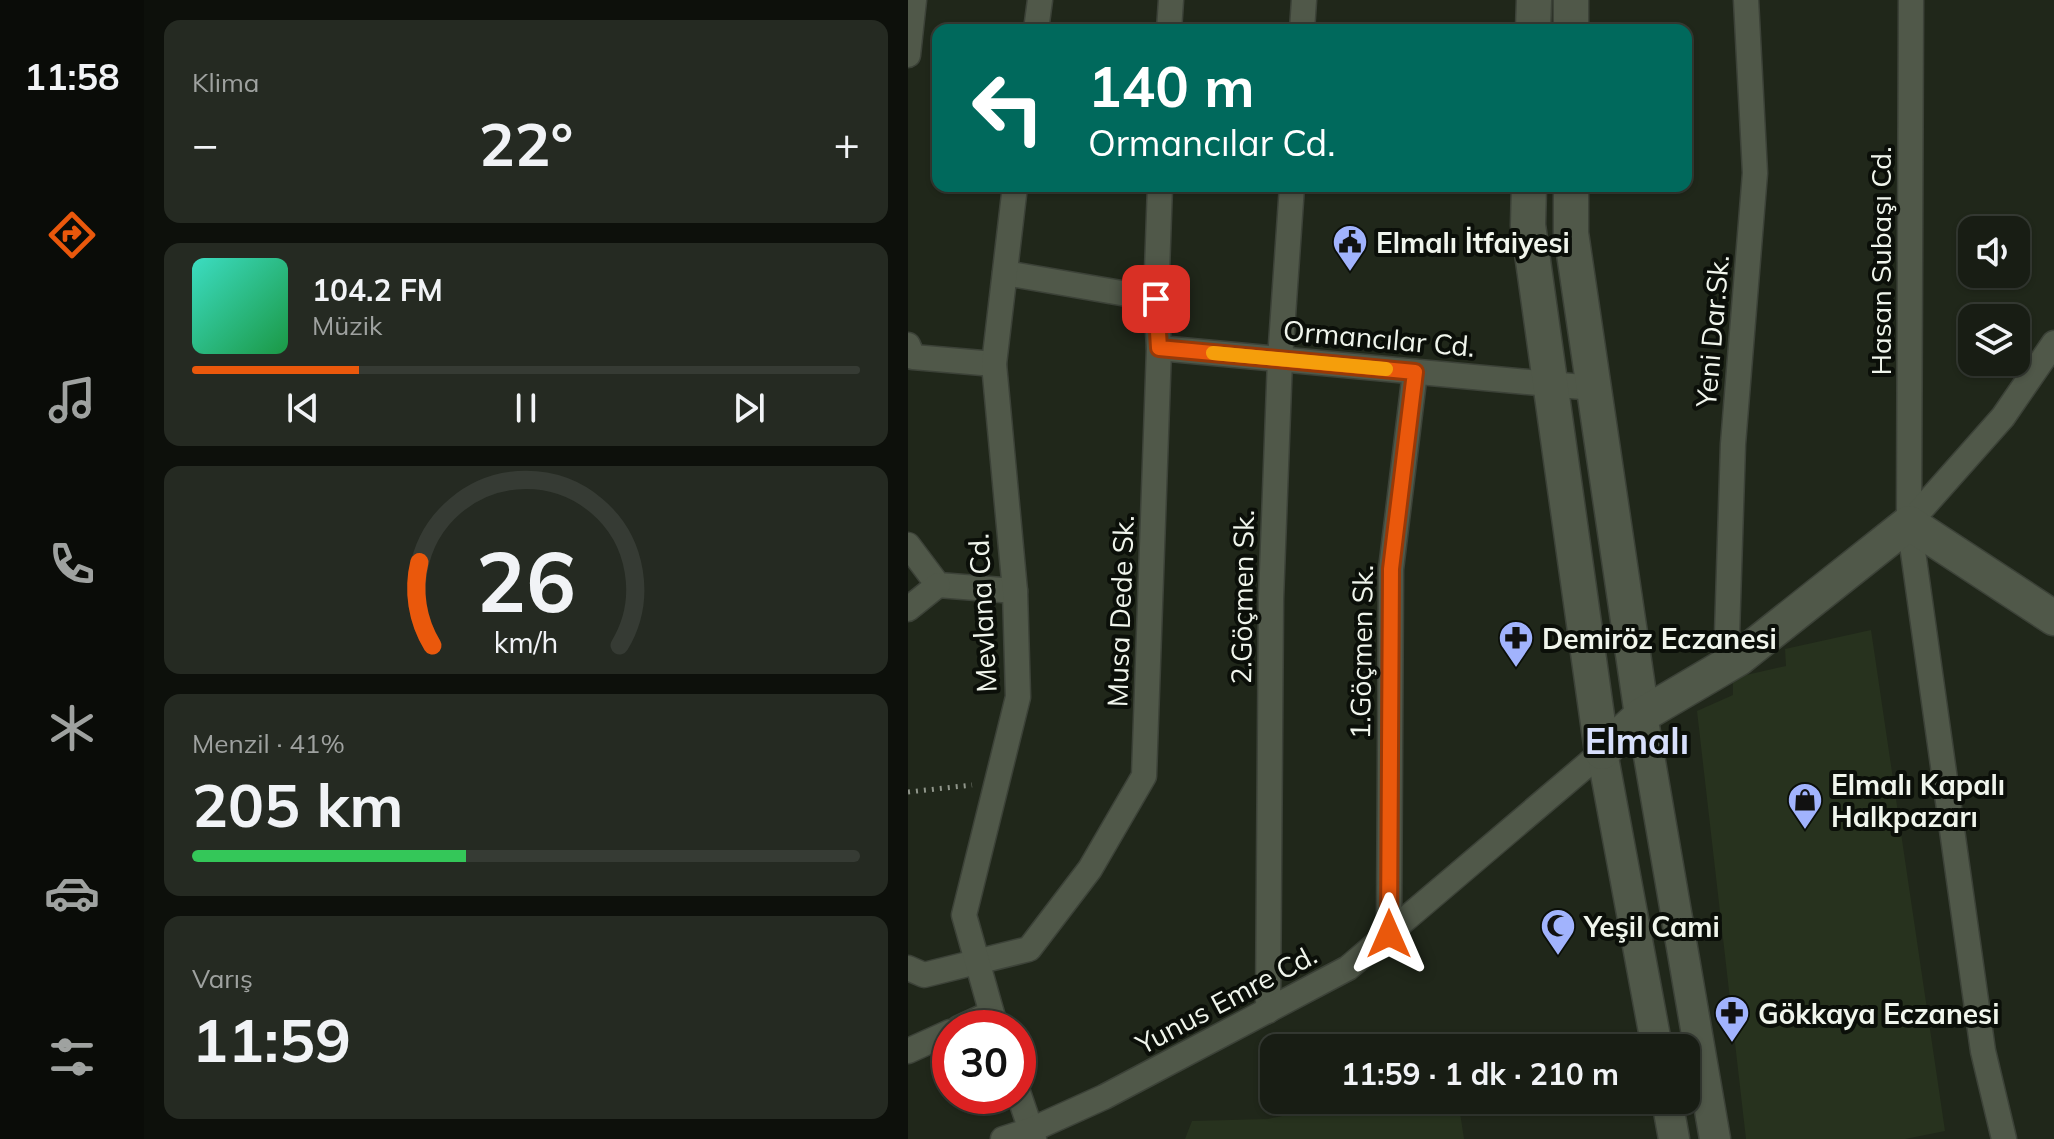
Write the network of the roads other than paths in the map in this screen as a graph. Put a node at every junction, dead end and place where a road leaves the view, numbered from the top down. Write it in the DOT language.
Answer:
graph roads {
  1 [pos="914,0"];
  2 [pos="1040,0"];
  3 [pos="1171,0"];
  4 [pos="1304,0"];
  5 [pos="1534,0"];
  6 [pos="1571,0"];
  7 [pos="1746,0"];
  8 [pos="1911,0"];
  9 [pos="1037,24"];
  10 [pos="1169,24"];
  11 [pos="1302,24"];
  12 [pos="1533,24"];
  13 [pos="1571,24"];
  14 [pos="908,55"];
  15 [pos="1014,192"];
  16 [pos="1160,192"];
  17 [pos="1292,192"];
  18 [pos="1529,192"];
  19 [pos="1571,192"];
  20 [pos="1005,273"];
  21 [pos="1156,299"];
  22 [pos="2054,343"];
  23 [pos="908,345"];
  24 [pos="1159,348"];
  25 [pos="1280,359"];
  26 [pos="994,364"];
  27 [pos="1415,372"];
  28 [pos="1551,384"];
  29 [pos="1593,388"];
  30 [pos="1909,523"];
  31 [pos="908,545"];
  32 [pos="938,585"];
  33 [pos="1015,591"];
  34 [pos="908,609"];
  35 [pos="2054,618"];
  36 [pos="1726,666"];
  37 [pos="1642,715"];
  38 [pos="1602,752"];
  39 [pos="1389,934"];
  40 [pos="976,960"];
  41 [pos="908,968"];
  42 [pos="991,1010"];
  43 [pos="1268,1011"];
  44 [pos="1654,1034"];
  45 [pos="932,1040"];
  46 [pos="908,1051"];
  47 [pos="1025,1114"];
  48 [pos="1670,1114"];
  49 [pos="1032,1135"];
  50 [pos="1003,1139"];
  51 [pos="1674,1139"];
  52 [pos="1715,1139"];
  53 [pos="2004,1139"];
  1 -- 14 [label="street"];
  2 -- 9 [label="street"];
  3 -- 10 [label="street"];
  4 -- 11 [label="street"];
  5 -- 12 [label="main road"];
  6 -- 13 [label="main road"];
  7 -- 36 [label="street, Yeni Dar.Sk."];
  8 -- 30 [label="street, Hasan Subaşı Cd."];
  15 -- 20 [label="street, Mevlana Cd."];
  16 -- 21 [label="street, Musa Dede Sk."];
  17 -- 25 [label="street, 2.Göçmen Sk."];
  18 -- 28 [label="main road"];
  19 -- 29 [label="main road"];
  20 -- 21 [label="street"];
  20 -- 26 [label="street, Mevlana Cd."];
  21 -- 24 [label="street, Musa Dede Sk."];
  22 -- 30 [label="street"];
  23 -- 26 [label="street"];
  24 -- 25 [label="street, Ormancılar Cd."];
  24 -- 40 [label="street, Musa Dede Sk."];
  25 -- 27 [label="street, Ormancılar Cd."];
  25 -- 43 [label="street, 2.Göçmen Sk."];
  26 -- 33 [label="street, Mevlana Cd."];
  27 -- 28 [label="street, Ormancılar Cd."];
  27 -- 39 [label="street, 1.Göçmen Sk."];
  28 -- 29 [label="street, Ormancılar Cd."];
  28 -- 38 [label="main road"];
  29 -- 37 [label="main road"];
  30 -- 35 [label="main road"];
  30 -- 36 [label="main road"];
  30 -- 53 [label="street, Hasan Subaşı Cd."];
  31 -- 32 [label="street"];
  32 -- 33 [label="street"];
  32 -- 34 [label="street"];
  33 -- 40 [label="street, Mevlana Cd."];
  36 -- 37 [label="main road"];
  37 -- 38 [label="main road"];
  37 -- 52 [label="street"];
  38 -- 39 [label="street, Yunus Emre Cd."];
  38 -- 44 [label="street"];
  39 -- 43 [label="street, Yunus Emre Cd."];
  40 -- 41 [label="street, Musa Dede Sk."];
  40 -- 42 [label="street, Mevlana Cd."];
  43 -- 49 [label="street, Yunus Emre Cd."];
  45 -- 46 [label="street"];
  47 -- 49 [label="street"];
  48 -- 51 [label="street"];
  49 -- 50 [label="street, Yunus Emre Cd."];
}
